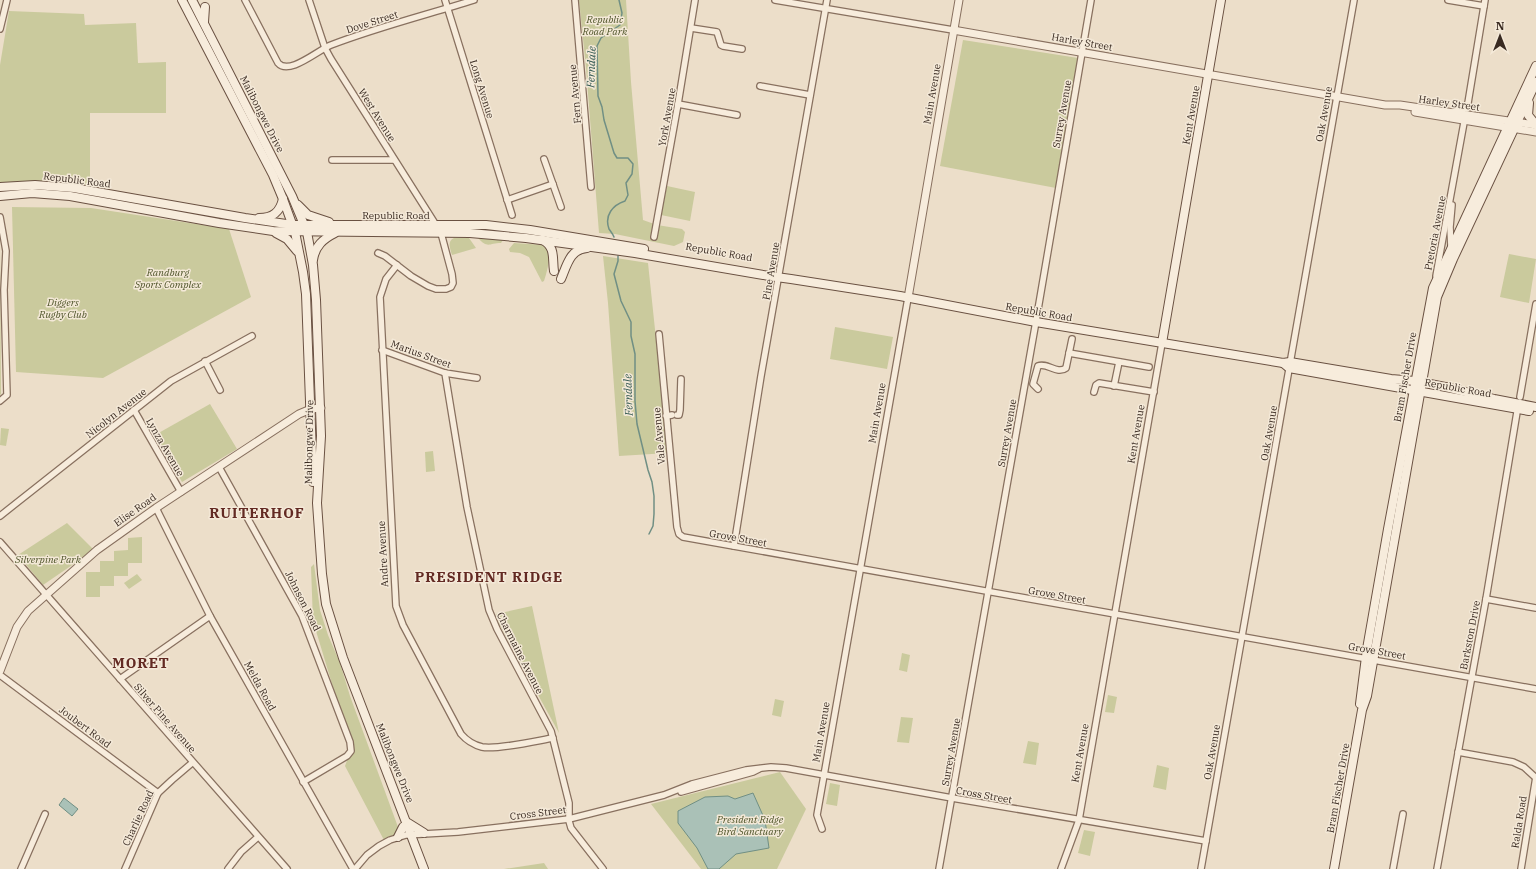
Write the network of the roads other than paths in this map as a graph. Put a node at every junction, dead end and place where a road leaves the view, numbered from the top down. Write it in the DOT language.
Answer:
graph roads {
  1 [pos="7,0"];
  2 [pos="182,0"];
  3 [pos="193,0"];
  4 [pos="245,0"];
  5 [pos="309,0"];
  6 [pos="445,0"];
  7 [pos="474,0"];
  8 [pos="575,0"];
  9 [pos="696,0"];
  10 [pos="776,0"];
  11 [pos="827,0"];
  12 [pos="959,0"];
  13 [pos="1091,0"];
  14 [pos="1221,0"];
  15 [pos="1354,0"];
  16 [pos="1448,0"];
  17 [pos="1485,3"];
  18 [pos="448,8"];
  19 [pos="826,8"];
  20 [pos="204,22"];
  21 [pos="691,28"];
  22 [pos="0,29"];
  23 [pos="953,30"];
  24 [pos="325,48"];
  25 [pos="742,48"];
  26 [pos="1082,52"];
  27 [pos="1536,66"];
  28 [pos="1208,74"];
  29 [pos="1536,82"];
  30 [pos="760,86"];
  31 [pos="810,95"];
  32 [pos="1336,96"];
  33 [pos="1530,97"];
  34 [pos="678,104"];
  35 [pos="1385,105"];
  36 [pos="1467,105"];
  37 [pos="1451,113"];
  38 [pos="737,114"];
  39 [pos="1465,118"];
  40 [pos="1536,125"];
  41 [pos="1512,126"];
  42 [pos="1536,132"];
  43 [pos="544,159"];
  44 [pos="332,160"];
  45 [pos="394,160"];
  46 [pos="553,184"];
  47 [pos="591,187"];
  48 [pos="1453,187"];
  49 [pos="0,193"];
  50 [pos="292,196"];
  51 [pos="283,199"];
  52 [pos="507,200"];
  53 [pos="561,207"];
  54 [pos="512,215"];
  55 [pos="0,217"];
  56 [pos="245,218"];
  57 [pos="435,225"];
  58 [pos="294,228"];
  59 [pos="305,228"];
  60 [pos="337,229"];
  61 [pos="273,231"];
  62 [pos="441,233"];
  63 [pos="654,237"];
  64 [pos="542,240"];
  65 [pos="602,248"];
  66 [pos="1451,248"];
  67 [pos="378,253"];
  68 [pos="1453,259"];
  69 [pos="301,260"];
  70 [pos="313,265"];
  71 [pos="397,265"];
  72 [pos="554,271"];
  73 [pos="779,275"];
  74 [pos="561,279"];
  75 [pos="1435,282"];
  76 [pos="908,298"];
  77 [pos="1536,304"];
  78 [pos="1036,322"];
  79 [pos="659,334"];
  80 [pos="252,336"];
  81 [pos="1072,339"];
  82 [pos="1162,343"];
  83 [pos="382,350"];
  84 [pos="1069,353"];
  85 [pos="205,361"];
  86 [pos="1119,362"];
  87 [pos="1288,364"];
  88 [pos="1149,367"];
  89 [pos="444,373"];
  90 [pos="477,378"];
  91 [pos="681,379"];
  92 [pos="1419,382"];
  93 [pos="1114,386"];
  94 [pos="1038,389"];
  95 [pos="220,390"];
  96 [pos="1417,391"];
  97 [pos="1094,392"];
  98 [pos="1154,392"];
  99 [pos="0,401"];
  100 [pos="1519,404"];
  101 [pos="1536,407"];
  102 [pos="311,408"];
  103 [pos="320,408"];
  104 [pos="134,410"];
  105 [pos="1536,412"];
  106 [pos="672,415"];
  107 [pos="219,467"];
  108 [pos="181,492"];
  109 [pos="156,508"];
  110 [pos="0,516"];
  111 [pos="680,536"];
  112 [pos="0,542"];
  113 [pos="734,546"];
  114 [pos="860,569"];
  115 [pos="988,592"];
  116 [pos="46,595"];
  117 [pos="1486,599"];
  118 [pos="1536,608"];
  119 [pos="1114,614"];
  120 [pos="210,616"];
  121 [pos="1242,636"];
  122 [pos="1369,658"];
  123 [pos="0,671"];
  124 [pos="0,675"];
  125 [pos="1471,678"];
  126 [pos="120,679"];
  127 [pos="1536,689"];
  128 [pos="553,738"];
  129 [pos="1458,752"];
  130 [pos="192,763"];
  131 [pos="824,775"];
  132 [pos="1536,777"];
  133 [pos="303,782"];
  134 [pos="158,793"];
  135 [pos="952,798"];
  136 [pos="46,814"];
  137 [pos="1403,814"];
  138 [pos="569,819"];
  139 [pos="1079,820"];
  140 [pos="822,829"];
  141 [pos="405,831"];
  142 [pos="426,833"];
  143 [pos="258,837"];
  144 [pos="1206,841"];
  145 [pos="417,847"];
  146 [pos="21,869"];
  147 [pos="125,869"];
  148 [pos="228,869"];
  149 [pos="287,869"];
  150 [pos="354,869"];
  151 [pos="419,869"];
  152 [pos="424,869"];
  153 [pos="603,869"];
  154 [pos="939,869"];
  155 [pos="1061,869"];
  156 [pos="1201,869"];
  157 [pos="1334,869"];
  158 [pos="1394,869"];
  159 [pos="1437,869"];
  160 [pos="1521,869"];
  1 -- 22 [label="street"];
  2 -- 51 [label="main road, Malibongwe Drive"];
  3 -- 20 [label="main road, Malibongwe Drive"];
  3 -- 20 [label="main road"];
  4 -- 24 [label="street, Dove Street"];
  5 -- 24 [label="street, West Avenue"];
  6 -- 18 [label="street, Long Avenue"];
  7 -- 18 [label="street, Dove Street"];
  8 -- 47 [label="street, Fern Avenue"];
  9 -- 21 [label="street, York Avenue"];
  10 -- 19 [label="street, Harley Street"];
  11 -- 19 [label="street, Pine Avenue"];
  12 -- 23 [label="street, Main Avenue"];
  13 -- 26 [label="street, Surrey Avenue"];
  14 -- 28 [label="main road, Kent Avenue"];
  15 -- 32 [label="street, Oak Avenue"];
  16 -- 17 [label="street"];
  17 -- 36 [label="street, Pretoria Avenue"];
  18 -- 24 [label="street, Dove Street"];
  18 -- 52 [label="street, Long Avenue"];
  19 -- 23 [label="street, Harley Street"];
  19 -- 31 [label="street, Pine Avenue"];
  20 -- 50 [label="main road, Malibongwe Drive"];
  21 -- 25 [label="street"];
  21 -- 34 [label="street, York Avenue"];
  23 -- 26 [label="street, Harley Street"];
  23 -- 76 [label="street, Main Avenue"];
  24 -- 45 [label="street, West Avenue"];
  26 -- 28 [label="street, Harley Street"];
  26 -- 78 [label="street, Surrey Avenue"];
  27 -- 41 [label="main road, Bram Fischer Drive"];
  28 -- 32 [label="street, Harley Street"];
  28 -- 82 [label="main road, Kent Avenue"];
  29 -- 33 [label="main road, Bram Fischer Drive"];
  30 -- 31 [label="street"];
  31 -- 73 [label="street, Pine Avenue"];
  32 -- 35 [label="street, Harley Street"];
  32 -- 87 [label="street, Oak Avenue"];
  33 -- 40 [label="main road"];
  33 -- 41 [label="main road, Bram Fischer Drive"];
  34 -- 38 [label="street"];
  34 -- 63 [label="street, York Avenue"];
  35 -- 37 [label="street, Harley Street"];
  35 -- 39 [label="street, Harley Street"];
  36 -- 37 [label="street"];
  36 -- 39 [label="street, Pretoria Avenue"];
  37 -- 39 [label="street, Harley Street"];
  39 -- 41 [label="street, Harley Street"];
  39 -- 48 [label="street, Pretoria Avenue"];
  40 -- 41 [label="street"];
  41 -- 42 [label="street"];
  41 -- 66 [label="main road, Bram Fischer Drive"];
  41 -- 68 [label="main road, Bram Fischer Drive"];
  43 -- 46 [label="street"];
  44 -- 45 [label="street"];
  45 -- 57 [label="street, West Avenue"];
  46 -- 52 [label="street"];
  46 -- 53 [label="street"];
  48 -- 66 [label="street, Pretoria Avenue"];
  48 -- 75 [label="street, Pretoria Avenue"];
  49 -- 56 [label="main road, Republic Road"];
  49 -- 61 [label="main road, Republic Road"];
  50 -- 59 [label="main road, Malibongwe Drive"];
  50 -- 60 [label="main road"];
  51 -- 56 [label="main road"];
  51 -- 58 [label="main road, Malibongwe Drive"];
  52 -- 54 [label="street, Long Avenue"];
  55 -- 99 [label="street"];
  56 -- 58 [label="main road, Republic Road"];
  57 -- 60 [label="main road, Republic Road"];
  57 -- 62 [label="street, West Avenue"];
  57 -- 73 [label="main road, Republic Road"];
  58 -- 59 [label="main road, Republic Road"];
  58 -- 61 [label="main road, Republic Road"];
  58 -- 69 [label="main road, Malibongwe Drive"];
  59 -- 60 [label="main road, Republic Road"];
  59 -- 70 [label="main road, Malibongwe Drive"];
  60 -- 62 [label="main road, Republic Road"];
  60 -- 70 [label="main road"];
  61 -- 69 [label="main road"];
  62 -- 64 [label="main road, Republic Road"];
  62 -- 71 [label="street"];
  64 -- 65 [label="main road, Republic Road"];
  64 -- 72 [label="main road"];
  65 -- 73 [label="main road, Republic Road"];
  65 -- 74 [label="main road"];
  66 -- 68 [label="street, Pretoria Avenue"];
  66 -- 75 [label="main road, Bram Fischer Drive"];
  67 -- 71 [label="street"];
  68 -- 92 [label="main road, Bram Fischer Drive"];
  69 -- 102 [label="main road, Malibongwe Drive"];
  70 -- 103 [label="main road, Malibongwe Drive"];
  71 -- 83 [label="street, Andre Avenue"];
  73 -- 76 [label="main road, Republic Road"];
  73 -- 113 [label="street, Pine Avenue"];
  75 -- 92 [label="main road, Bram Fischer Drive"];
  76 -- 78 [label="main road, Republic Road"];
  76 -- 114 [label="street, Main Avenue"];
  77 -- 100 [label="street, Barkston Drive"];
  78 -- 82 [label="main road, Republic Road"];
  78 -- 115 [label="street, Surrey Avenue"];
  79 -- 106 [label="street, Vale Avenue"];
  80 -- 85 [label="street, Nicolyn Avenue"];
  81 -- 84 [label="street"];
  82 -- 87 [label="main road, Republic Road"];
  82 -- 98 [label="street, Kent Avenue"];
  83 -- 89 [label="street, Marius Street"];
  83 -- 128 [label="street, Andre Avenue"];
  84 -- 86 [label="street"];
  84 -- 94 [label="street"];
  85 -- 95 [label="street"];
  85 -- 104 [label="street, Nicolyn Avenue"];
  86 -- 88 [label="street"];
  86 -- 93 [label="street"];
  87 -- 92 [label="main road, Republic Road"];
  87 -- 96 [label="main road, Republic Road"];
  87 -- 121 [label="street, Oak Avenue"];
  89 -- 90 [label="street, Marius Street"];
  89 -- 128 [label="street, Charmaine Avenue"];
  91 -- 106 [label="street"];
  92 -- 96 [label="main road, Bram Fischer Drive"];
  92 -- 100 [label="main road, Republic Road"];
  93 -- 97 [label="street"];
  93 -- 98 [label="street"];
  96 -- 100 [label="main road, Republic Road"];
  96 -- 122 [label="main road, Bram Fischer Drive"];
  98 -- 119 [label="street, Kent Avenue"];
  100 -- 101 [label="main road, Republic Road"];
  100 -- 105 [label="main road, Republic Road"];
  100 -- 117 [label="street, Barkston Drive"];
  102 -- 103 [label="street, Elise Road"];
  102 -- 107 [label="street, Elise Road"];
  102 -- 141 [label="main road, Malibongwe Drive"];
  103 -- 141 [label="main road, Malibongwe Drive"];
  104 -- 108 [label="street, Lynza Avenue"];
  104 -- 110 [label="street, Nicolyn Avenue"];
  106 -- 111 [label="street, Vale Avenue"];
  107 -- 108 [label="street, Elise Road"];
  107 -- 133 [label="street, Johnson Road"];
  108 -- 109 [label="street, Elise Road"];
  109 -- 116 [label="street, Elise Road"];
  109 -- 120 [label="street, Melda Road"];
  111 -- 113 [label="street, Grove Street"];
  112 -- 116 [label="street, Silver Pine Avenue"];
  113 -- 114 [label="street, Grove Street"];
  114 -- 115 [label="street, Grove Street"];
  114 -- 131 [label="street, Main Avenue"];
  115 -- 119 [label="street, Grove Street"];
  115 -- 135 [label="street, Surrey Avenue"];
  116 -- 123 [label="street, Elise Road"];
  116 -- 126 [label="street, Silver Pine Avenue"];
  117 -- 118 [label="street"];
  117 -- 125 [label="street, Barkston Drive"];
  119 -- 121 [label="street, Grove Street"];
  119 -- 139 [label="street, Kent Avenue"];
  120 -- 126 [label="street"];
  120 -- 133 [label="street, Melda Road"];
  121 -- 122 [label="street, Grove Street"];
  121 -- 144 [label="street, Oak Avenue"];
  122 -- 125 [label="street, Grove Street"];
  122 -- 157 [label="main road, Bram Fischer Drive"];
  124 -- 134 [label="street, Joubert Road"];
  125 -- 127 [label="street, Grove Street"];
  125 -- 129 [label="street, Barkston Drive"];
  126 -- 130 [label="street, Silver Pine Avenue"];
  128 -- 138 [label="street, Charmaine Avenue"];
  129 -- 132 [label="street"];
  129 -- 159 [label="street, Barkston Drive"];
  130 -- 134 [label="street, Charlie Road"];
  130 -- 143 [label="street, Silver Pine Avenue"];
  131 -- 135 [label="street, Cross Street"];
  131 -- 138 [label="street, Cross Street"];
  131 -- 140 [label="street, Main Avenue"];
  132 -- 160 [label="street, Ralda Road"];
  133 -- 150 [label="street, Melda Road"];
  134 -- 147 [label="street, Charlie Road"];
  135 -- 139 [label="street, Cross Street"];
  135 -- 154 [label="street, Surrey Avenue"];
  136 -- 146 [label="street"];
  137 -- 158 [label="street"];
  138 -- 142 [label="street, Cross Street"];
  138 -- 153 [label="street"];
  139 -- 144 [label="street, Cross Street"];
  139 -- 155 [label="street, Kent Avenue"];
  141 -- 142 [label="main road"];
  141 -- 142 [label="street, Cross Street"];
  141 -- 145 [label="main road, Malibongwe Drive"];
  141 -- 150 [label="street"];
  141 -- 151 [label="main road, Malibongwe Drive"];
  142 -- 145 [label="main road"];
  143 -- 148 [label="street"];
  143 -- 149 [label="street, Silver Pine Avenue"];
  144 -- 156 [label="street, Oak Avenue"];
  145 -- 152 [label="main road, Malibongwe Drive"];
}
